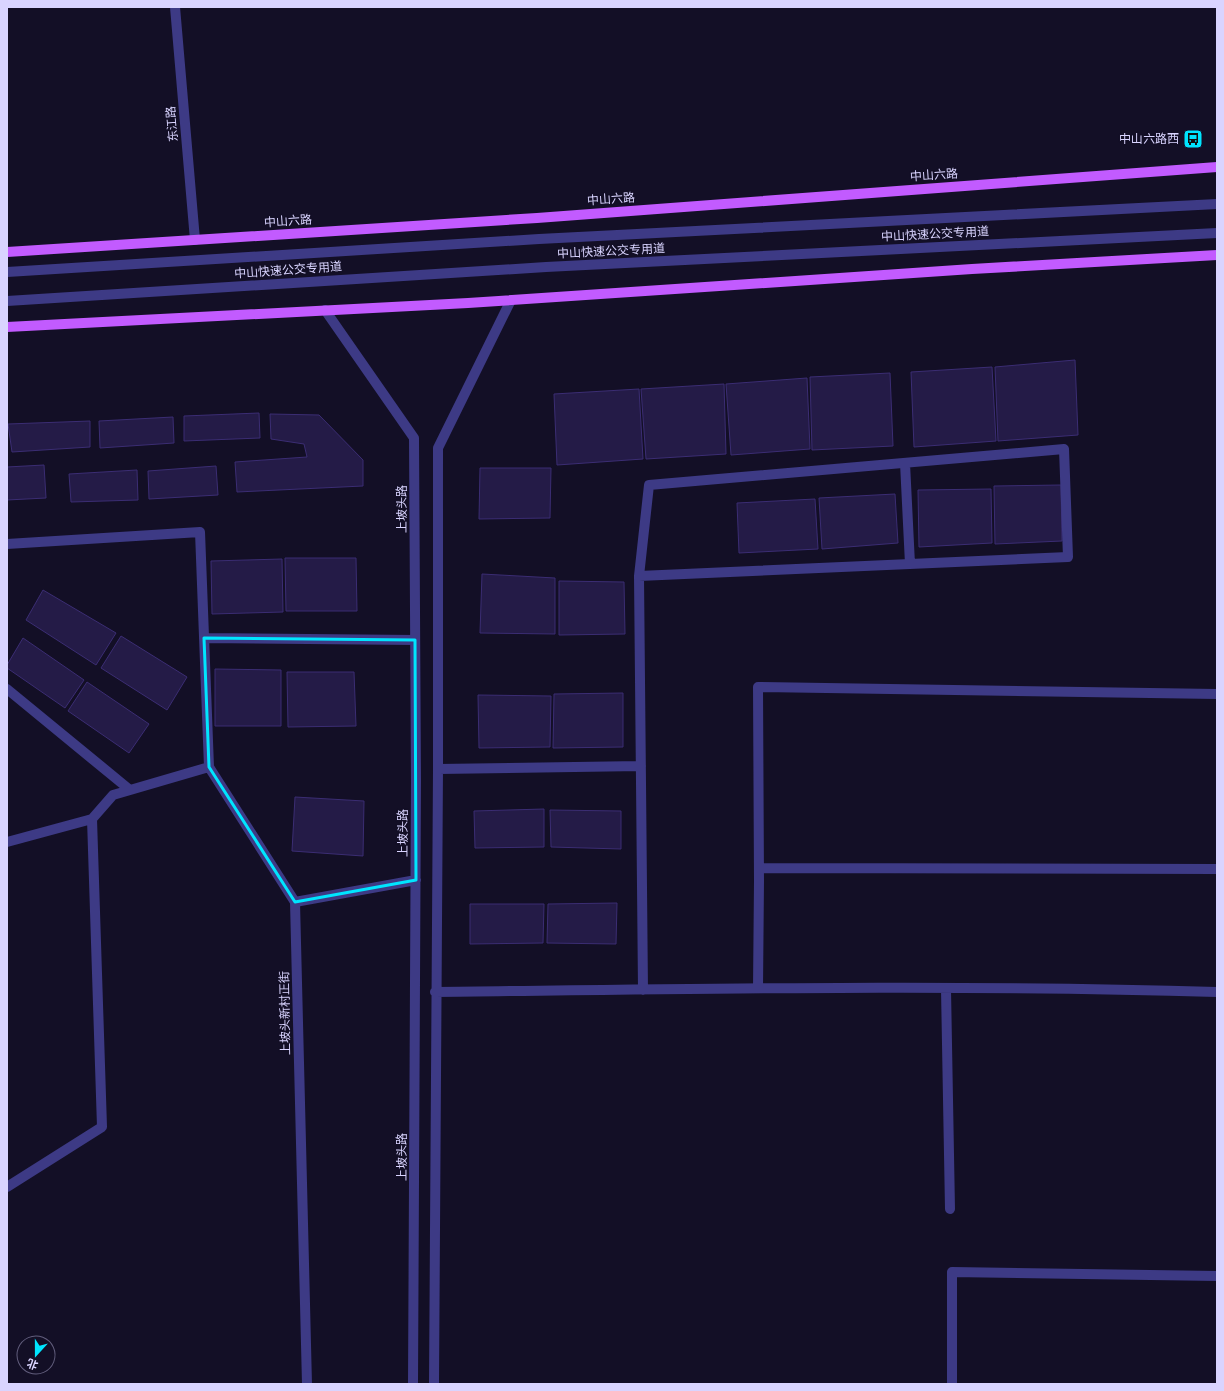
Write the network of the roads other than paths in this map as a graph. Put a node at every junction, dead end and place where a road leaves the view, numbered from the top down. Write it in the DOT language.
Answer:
graph roads {
  1 [pos="175,7"];
  2 [pos="1217,167"];
  3 [pos="1217,204"];
  4 [pos="1217,232"];
  5 [pos="195,240"];
  6 [pos="7,252"];
  7 [pos="1217,256"];
  8 [pos="7,272"];
  9 [pos="511,300"];
  10 [pos="7,301"];
  11 [pos="325,310"];
  12 [pos="7,327"];
  13 [pos="905,463"];
  14 [pos="7,544"];
  15 [pos="910,564"];
  16 [pos="639,576"];
  17 [pos="204,638"];
  18 [pos="416,640"];
  19 [pos="7,689"];
  20 [pos="1217,694"];
  21 [pos="641,766"];
  22 [pos="209,767"];
  23 [pos="438,769"];
  24 [pos="130,790"];
  25 [pos="92,819"];
  26 [pos="7,842"];
  27 [pos="759,868"];
  28 [pos="1217,869"];
  29 [pos="416,880"];
  30 [pos="295,902"];
  31 [pos="758,988"];
  32 [pos="946,989"];
  33 [pos="643,990"];
  34 [pos="435,992"];
  35 [pos="1217,992"];
  36 [pos="7,1187"];
  37 [pos="950,1209"];
  38 [pos="1217,1276"];
  39 [pos="308,1384"];
  40 [pos="413,1384"];
  41 [pos="434,1384"];
  42 [pos="952,1384"];
  1 -- 5 [label="street, 东江路"];
  2 -- 5 [label="main road, 中山六路"];
  3 -- 8 [label="street, 中山快速公交专用道"];
  4 -- 10 [label="street, 中山快速公交专用道"];
  5 -- 6 [label="main road, 中山六路"];
  7 -- 9 [label="main road"];
  9 -- 11 [label="main road"];
  9 -- 23 [label="street"];
  11 -- 12 [label="main road"];
  11 -- 18 [label="street, 上坡头路"];
  13 -- 15 [label="street"];
  13 -- 15 [label="street"];
  13 -- 16 [label="street"];
  14 -- 17 [label="street"];
  15 -- 16 [label="street"];
  16 -- 21 [label="street"];
  17 -- 18 [label="street"];
  17 -- 22 [label="street"];
  18 -- 29 [label="street, 上坡头路"];
  19 -- 24 [label="street"];
  20 -- 27 [label="street"];
  21 -- 23 [label="street"];
  21 -- 33 [label="street"];
  22 -- 24 [label="street"];
  22 -- 30 [label="street"];
  23 -- 34 [label="street"];
  24 -- 25 [label="street"];
  25 -- 26 [label="street"];
  25 -- 36 [label="street"];
  27 -- 28 [label="street"];
  27 -- 31 [label="street"];
  29 -- 30 [label="street"];
  29 -- 40 [label="street, 上坡头路"];
  30 -- 39 [label="street, 上坡头新村正街"];
  31 -- 32 [label="street"];
  31 -- 33 [label="street"];
  32 -- 35 [label="street"];
  32 -- 37 [label="street"];
  33 -- 34 [label="street"];
  34 -- 41 [label="street"];
  38 -- 42 [label="street"];
}
